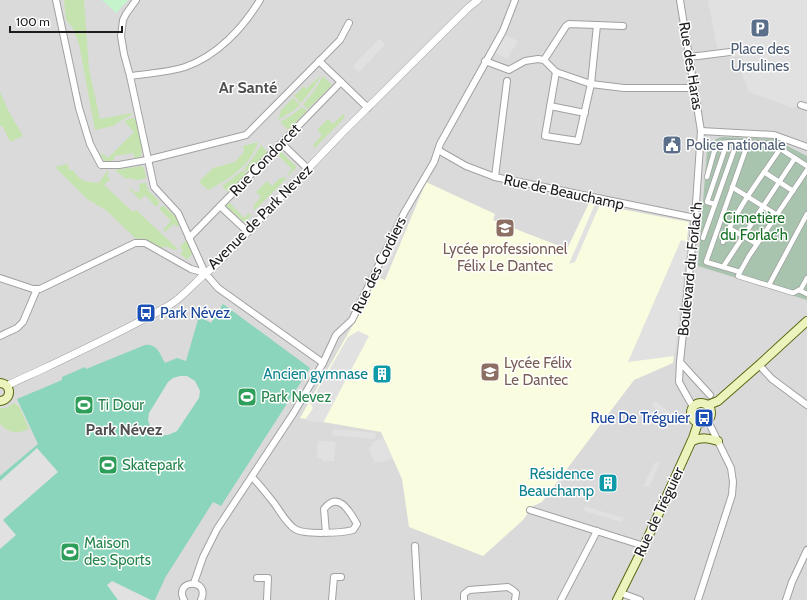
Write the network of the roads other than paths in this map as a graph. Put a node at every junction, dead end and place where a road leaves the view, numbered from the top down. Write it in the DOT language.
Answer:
graph roads {
  1 [pos="56,0"];
  2 [pos="136,0"];
  3 [pos="260,0"];
  4 [pos="478,0"];
  5 [pos="515,0"];
  6 [pos="680,0"];
  7 [pos="349,23"];
  8 [pos="597,25"];
  9 [pos="622,26"];
  10 [pos="730,52"];
  11 [pos="690,57"];
  12 [pos="544,60"];
  13 [pos="319,61"];
  14 [pos="485,61"];
  15 [pos="556,72"];
  16 [pos="130,76"];
  17 [pos="507,81"];
  18 [pos="341,82"];
  19 [pos="591,84"];
  20 [pos="694,88"];
  21 [pos="550,106"];
  22 [pos="368,108"];
  23 [pos="585,113"];
  24 [pos="701,131"];
  25 [pos="738,142"];
  26 [pos="281,143"];
  27 [pos="727,143"];
  28 [pos="748,143"];
  29 [pos="807,147"];
  30 [pos="780,149"];
  31 [pos="438,150"];
  32 [pos="795,158"];
  33 [pos="148,160"];
  34 [pos="807,166"];
  35 [pos="308,169"];
  36 [pos="807,170"];
  37 [pos="764,172"];
  38 [pos="495,177"];
  39 [pos="706,177"];
  40 [pos="779,182"];
  41 [pos="732,187"];
  42 [pos="793,191"];
  43 [pos="748,197"];
  44 [pos="715,204"];
  45 [pos="220,206"];
  46 [pos="762,206"];
  47 [pos="807,214"];
  48 [pos="777,215"];
  49 [pos="695,218"];
  50 [pos="729,228"];
  51 [pos="248,232"];
  52 [pos="742,236"];
  53 [pos="189,238"];
  54 [pos="703,238"];
  55 [pos="723,242"];
  56 [pos="757,244"];
  57 [pos="723,267"];
  58 [pos="740,272"];
  59 [pos="205,273"];
  60 [pos="0,278"];
  61 [pos="807,278"];
  62 [pos="769,285"];
  63 [pos="37,289"];
  64 [pos="799,290"];
  65 [pos="807,294"];
  66 [pos="807,321"];
  67 [pos="0,336"];
  68 [pos="680,362"];
  69 [pos="323,363"];
  70 [pos="759,365"];
  71 [pos="3,384"];
  72 [pos="710,395"];
  73 [pos="0,401"];
  74 [pos="708,405"];
  75 [pos="807,405"];
  76 [pos="693,406"];
  77 [pos="708,421"];
  78 [pos="698,424"];
  79 [pos="692,441"];
  80 [pos="718,441"];
  81 [pos="252,477"];
  82 [pos="530,510"];
  83 [pos="597,531"];
  84 [pos="326,533"];
  85 [pos="415,546"];
  86 [pos="644,546"];
  87 [pos="807,550"];
  88 [pos="341,577"];
  89 [pos="257,578"];
  90 [pos="194,583"];
  91 [pos="619,596"];
  92 [pos="516,599"];
  93 [pos="184,600"];
  94 [pos="202,600"];
  95 [pos="267,600"];
  96 [pos="332,600"];
  97 [pos="418,600"];
  98 [pos="464,600"];
  99 [pos="561,600"];
  100 [pos="640,600"];
  101 [pos="698,600"];
  102 [pos="786,600"];
  1 -- 33 [label="street"];
  2 -- 16 [label="street"];
  3 -- 16 [label="street"];
  4 -- 22 [label="street, Avenue de Park Nevez"];
  5 -- 14 [label="street, Rue des Cordiers"];
  6 -- 11 [label="street, Rue des Haras"];
  7 -- 13 [label="street"];
  8 -- 9 [label="street"];
  8 -- 12 [label="street"];
  8 -- 19 [label="street"];
  10 -- 11 [label="street"];
  11 -- 20 [label="street, Rue des Haras"];
  12 -- 14 [label="street"];
  12 -- 15 [label="street"];
  13 -- 18 [label="street"];
  13 -- 33 [label="street"];
  14 -- 31 [label="street, Rue des Cordiers"];
  15 -- 19 [label="street"];
  15 -- 21 [label="street"];
  16 -- 33 [label="street"];
  17 -- 38 [label="street"];
  18 -- 22 [label="street"];
  18 -- 26 [label="street, Rue Condorcet"];
  19 -- 20 [label="street"];
  19 -- 23 [label="street"];
  20 -- 24 [label="street, Rue des Haras"];
  21 -- 23 [label="street"];
  21 -- 23 [label="street"];
  22 -- 35 [label="street, Avenue de Park Nevez"];
  24 -- 29 [label="street"];
  24 -- 49 [label="street, Boulevard du Forlac'h"];
  25 -- 27 [label="street"];
  25 -- 28 [label="street"];
  25 -- 44 [label="street"];
  26 -- 35 [label="street"];
  26 -- 45 [label="street, Rue Condorcet"];
  27 -- 39 [label="street"];
  27 -- 44 [label="street"];
  28 -- 30 [label="street"];
  28 -- 41 [label="street"];
  30 -- 32 [label="street"];
  30 -- 37 [label="street"];
  31 -- 38 [label="street, Rue de Beauchamp"];
  31 -- 69 [label="street, Rue des Cordiers"];
  32 -- 34 [label="street"];
  32 -- 40 [label="street"];
  33 -- 53 [label="street"];
  35 -- 51 [label="street, Avenue de Park Nevez"];
  36 -- 42 [label="street"];
  37 -- 40 [label="street"];
  37 -- 43 [label="street"];
  38 -- 49 [label="street, Rue de Beauchamp"];
  40 -- 42 [label="street"];
  40 -- 46 [label="street"];
  41 -- 43 [label="street"];
  41 -- 57 [label="street"];
  42 -- 48 [label="street"];
  43 -- 46 [label="street"];
  43 -- 50 [label="street"];
  44 -- 54 [label="street"];
  45 -- 51 [label="street"];
  45 -- 53 [label="street, Rue Condorcet"];
  46 -- 48 [label="street"];
  46 -- 52 [label="street"];
  47 -- 62 [label="street"];
  48 -- 56 [label="street"];
  49 -- 72 [label="street, Boulevard du Forlac'h"];
  50 -- 52 [label="street"];
  50 -- 55 [label="street"];
  51 -- 59 [label="street, Avenue de Park Nevez"];
  52 -- 56 [label="street"];
  52 -- 57 [label="street"];
  53 -- 59 [label="street"];
  56 -- 58 [label="street"];
  57 -- 58 [label="street"];
  58 -- 62 [label="street"];
  59 -- 63 [label="street"];
  59 -- 69 [label="street"];
  59 -- 71 [label="street, Avenue de Park Nevez"];
  60 -- 63 [label="street"];
  61 -- 64 [label="street"];
  62 -- 64 [label="street"];
  63 -- 67 [label="street"];
  64 -- 65 [label="street"];
  66 -- 70 [label="main road"];
  68 -- 76 [label="street"];
  69 -- 81 [label="street, Rue des Cordiers"];
  70 -- 74 [label="main road"];
  70 -- 75 [label="street"];
  71 -- 73 [label="main road"];
  74 -- 76 [label="main road"];
  74 -- 77 [label="main road"];
  76 -- 78 [label="main road"];
  77 -- 78 [label="main road"];
  77 -- 80 [label="street"];
  78 -- 79 [label="main road, Rue de Tréguier"];
  79 -- 80 [label="main road"];
  79 -- 86 [label="main road, Rue de Tréguier"];
  80 -- 101 [label="street"];
  81 -- 84 [label="street"];
  81 -- 90 [label="street, Rue des Cordiers"];
  82 -- 83 [label="street"];
  83 -- 86 [label="street"];
  83 -- 99 [label="street"];
  84 -- 84 [label="street"];
  85 -- 97 [label="street"];
  86 -- 91 [label="main road, Rue de Tréguier"];
  87 -- 102 [label="street"];
  88 -- 96 [label="street"];
  89 -- 95 [label="street"];
  90 -- 93 [label="street"];
  90 -- 94 [label="street"];
  91 -- 100 [label="street"];
  92 -- 98 [label="street"];
}
